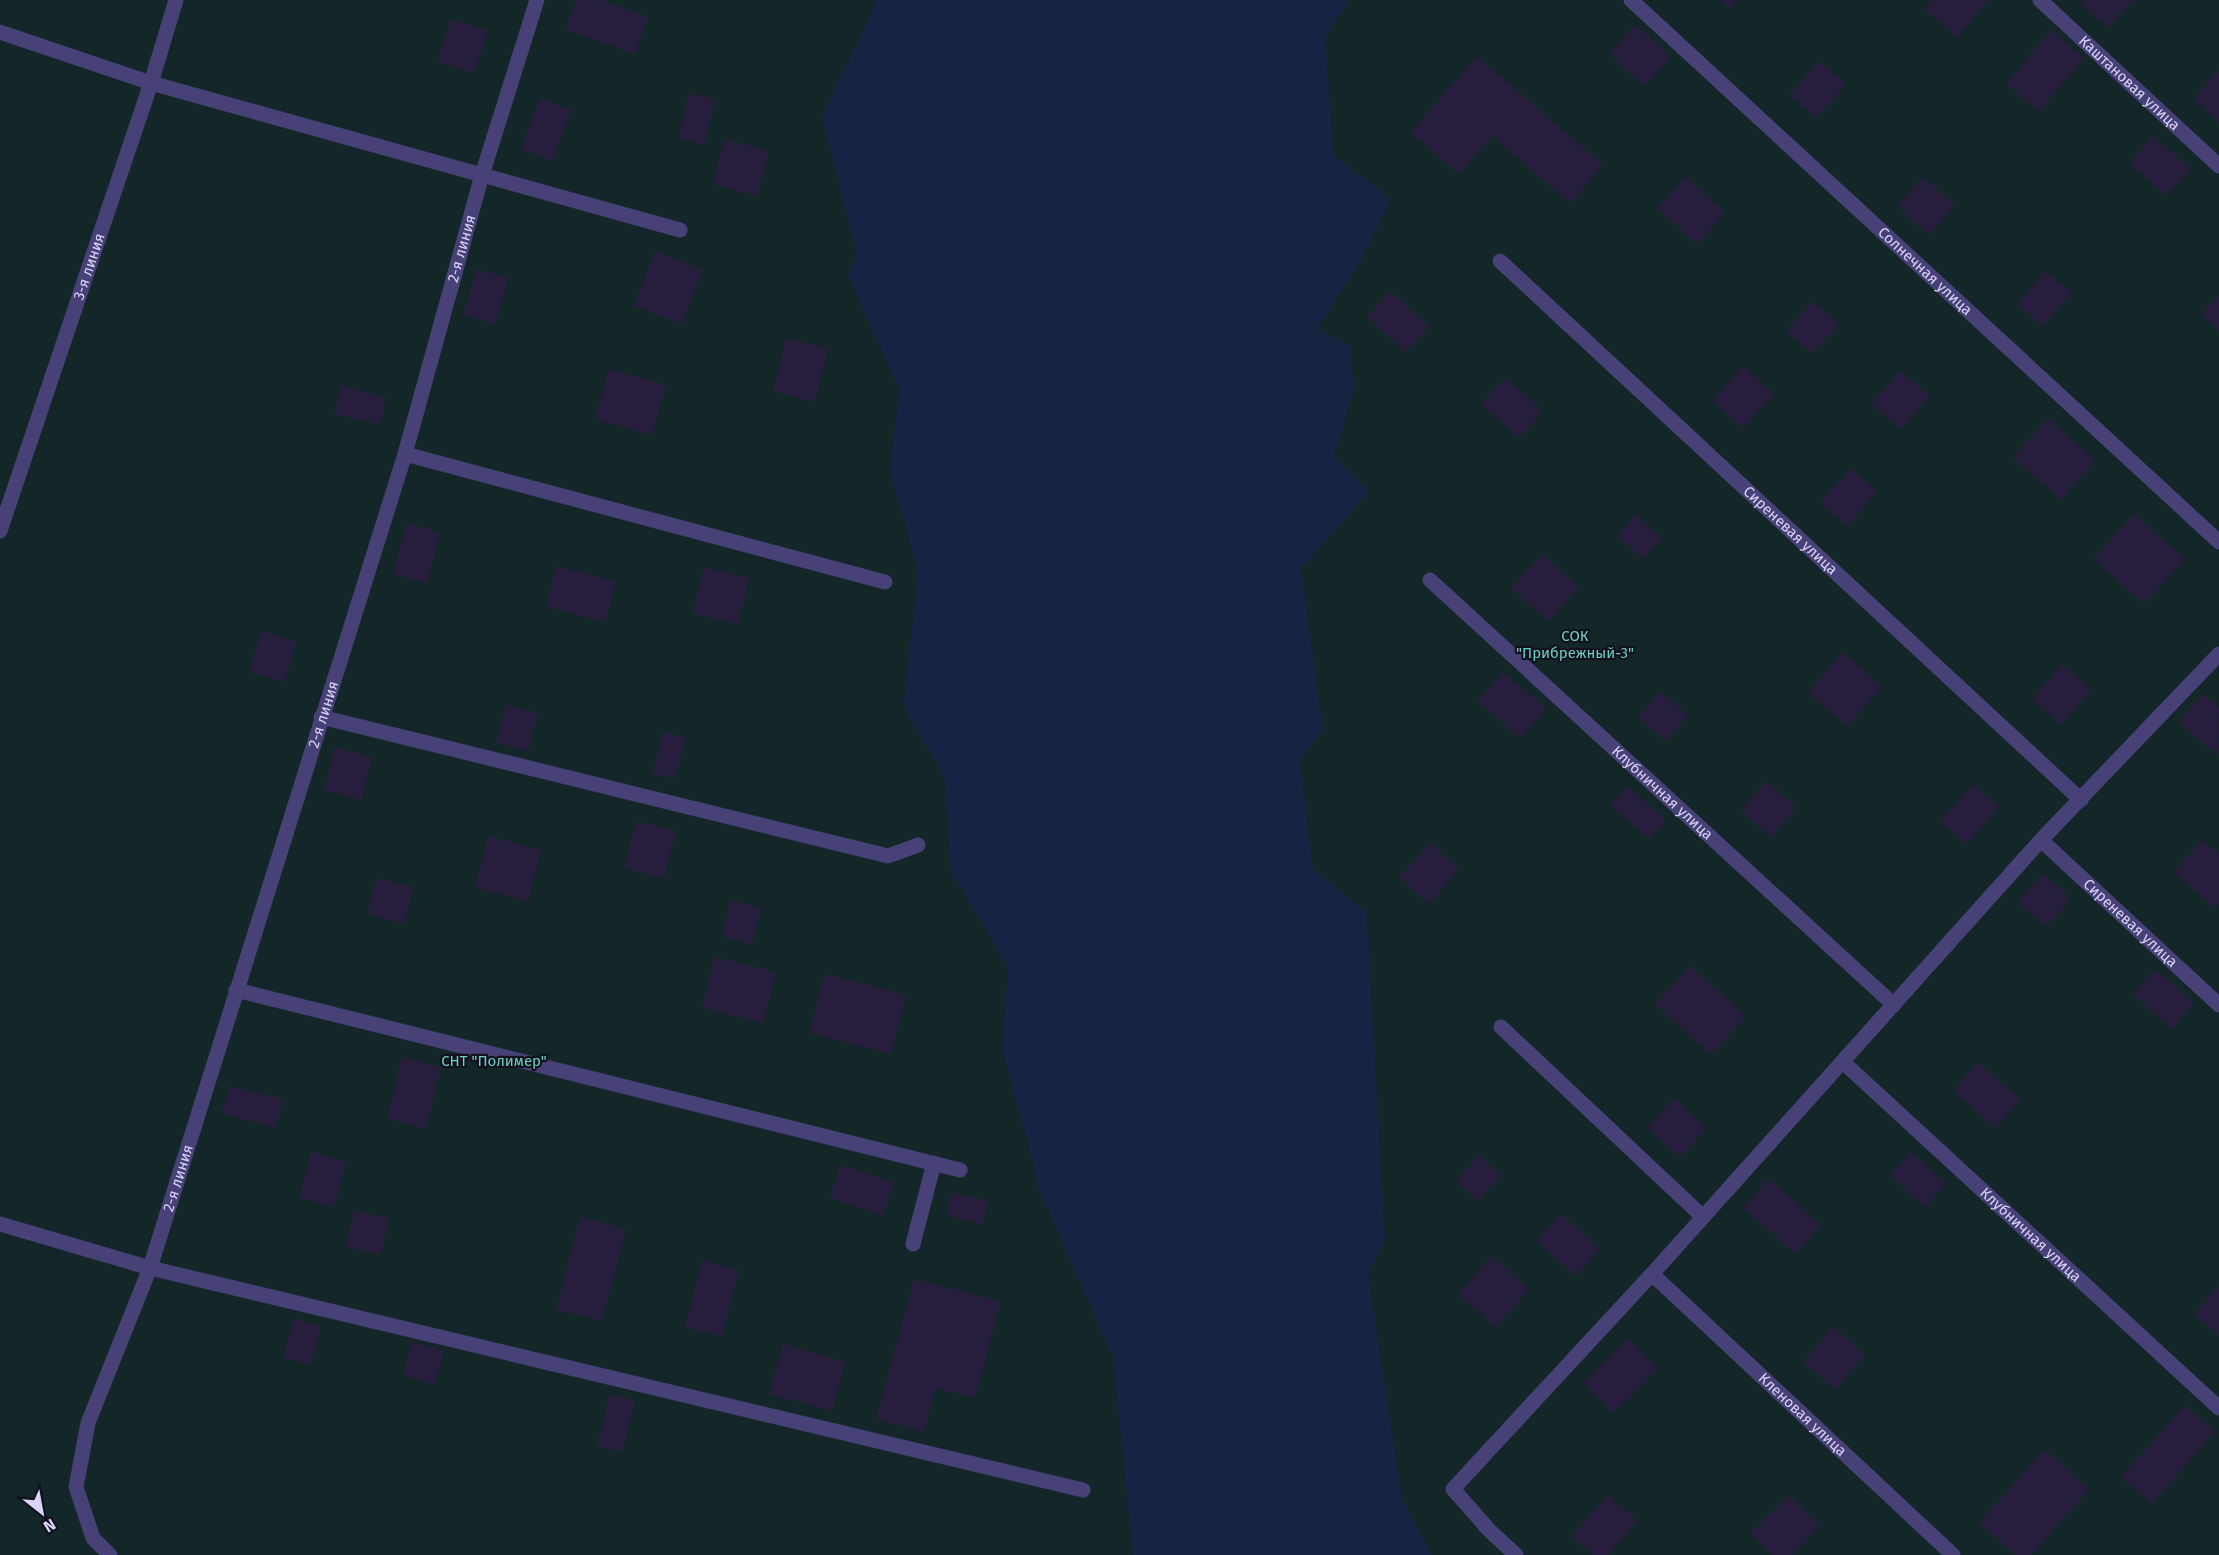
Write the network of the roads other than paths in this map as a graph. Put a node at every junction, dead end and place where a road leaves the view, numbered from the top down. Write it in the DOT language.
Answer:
graph roads {
  1 [pos="176,0"];
  2 [pos="537,0"];
  3 [pos="1631,0"];
  4 [pos="2040,0"];
  5 [pos="0,32"];
  6 [pos="151,83"];
  7 [pos="2219,166"];
  8 [pos="482,175"];
  9 [pos="680,230"];
  10 [pos="1500,261"];
  11 [pos="405,454"];
  12 [pos="0,531"];
  13 [pos="2219,542"];
  14 [pos="1430,580"];
  15 [pos="885,582"];
  16 [pos="2219,654"];
  17 [pos="321,717"];
  18 [pos="2081,800"];
  19 [pos="2041,840"];
  20 [pos="918,845"];
  21 [pos="236,990"];
  22 [pos="1894,1005"];
  23 [pos="2219,1005"];
  24 [pos="1501,1028"];
  25 [pos="1844,1062"];
  26 [pos="934,1163"];
  27 [pos="960,1170"];
  28 [pos="1703,1217"];
  29 [pos="0,1224"];
  30 [pos="913,1244"];
  31 [pos="150,1268"];
  32 [pos="1652,1274"];
  33 [pos="2219,1408"];
  34 [pos="1083,1490"];
  35 [pos="110,1555"];
  36 [pos="1516,1555"];
  37 [pos="1953,1555"];
  1 -- 6 [label="street, 3-я линия"];
  2 -- 8 [label="street, 2-я линия"];
  3 -- 13 [label="street, Солнечная улица"];
  4 -- 7 [label="street, Каштановая улица"];
  5 -- 6 [label="street"];
  6 -- 8 [label="street"];
  6 -- 12 [label="street, 3-я линия"];
  8 -- 9 [label="street"];
  8 -- 11 [label="street, 2-я линия"];
  10 -- 18 [label="street, Сиреневая улица"];
  11 -- 15 [label="street"];
  11 -- 17 [label="street, 2-я линия"];
  14 -- 22 [label="street, Клубничная улица"];
  16 -- 18 [label="street"];
  17 -- 20 [label="street"];
  17 -- 21 [label="street, 2-я линия"];
  18 -- 19 [label="street"];
  19 -- 22 [label="street"];
  19 -- 23 [label="street, Сиреневая улица"];
  21 -- 26 [label="street"];
  21 -- 31 [label="street, 2-я линия"];
  22 -- 25 [label="street"];
  24 -- 28 [label="street"];
  25 -- 28 [label="street"];
  25 -- 33 [label="street, Клубничная улица"];
  26 -- 27 [label="street"];
  26 -- 30 [label="street"];
  28 -- 32 [label="street"];
  29 -- 31 [label="street"];
  31 -- 34 [label="street"];
  31 -- 35 [label="street, 2-я линия"];
  32 -- 36 [label="street"];
  32 -- 37 [label="street, Кленовая улица"];
}
